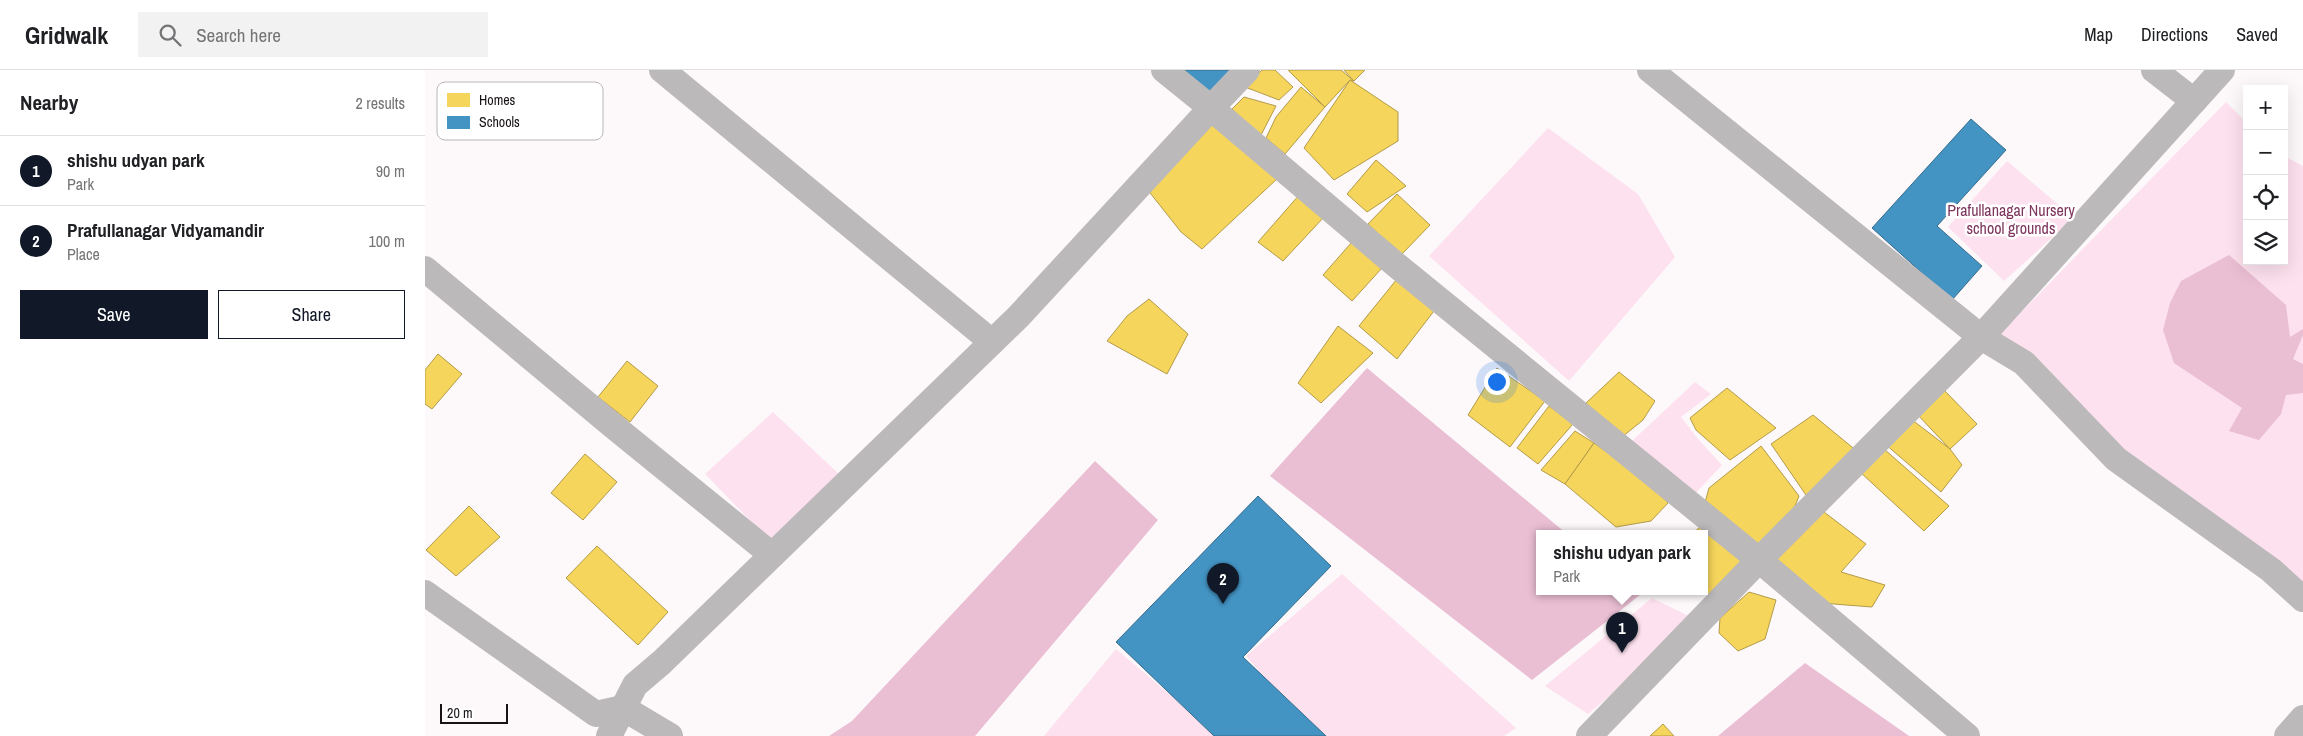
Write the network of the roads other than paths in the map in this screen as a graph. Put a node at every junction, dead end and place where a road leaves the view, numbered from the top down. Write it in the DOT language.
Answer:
graph roads {
  1 [pos="662,70"];
  2 [pos="1164,70"];
  3 [pos="1247,70"];
  4 [pos="1649,70"];
  5 [pos="2154,70"];
  6 [pos="2222,70"];
  7 [pos="2194,101"];
  8 [pos="1211,108"];
  9 [pos="425,269"];
  10 [pos="1981,337"];
  11 [pos="992,342"];
  12 [pos="772,555"];
  13 [pos="1759,560"];
  14 [pos="425,593"];
  15 [pos="2303,599"];
  16 [pos="623,708"];
  17 [pos="2303,718"];
  18 [pos="609,736"];
  19 [pos="671,736"];
  20 [pos="1589,736"];
  21 [pos="1967,736"];
  22 [pos="2287,736"];
  1 -- 11 [label="street"];
  2 -- 8 [label="street"];
  3 -- 8 [label="street"];
  4 -- 10 [label="street"];
  5 -- 7 [label="street"];
  6 -- 7 [label="street"];
  7 -- 10 [label="street"];
  8 -- 11 [label="street"];
  8 -- 13 [label="street"];
  9 -- 12 [label="street"];
  10 -- 13 [label="street"];
  10 -- 15 [label="street"];
  11 -- 12 [label="street"];
  12 -- 16 [label="street"];
  13 -- 20 [label="street"];
  13 -- 21 [label="street"];
  14 -- 16 [label="street"];
  16 -- 18 [label="street"];
  16 -- 19 [label="street"];
  17 -- 22 [label="street"];
}
